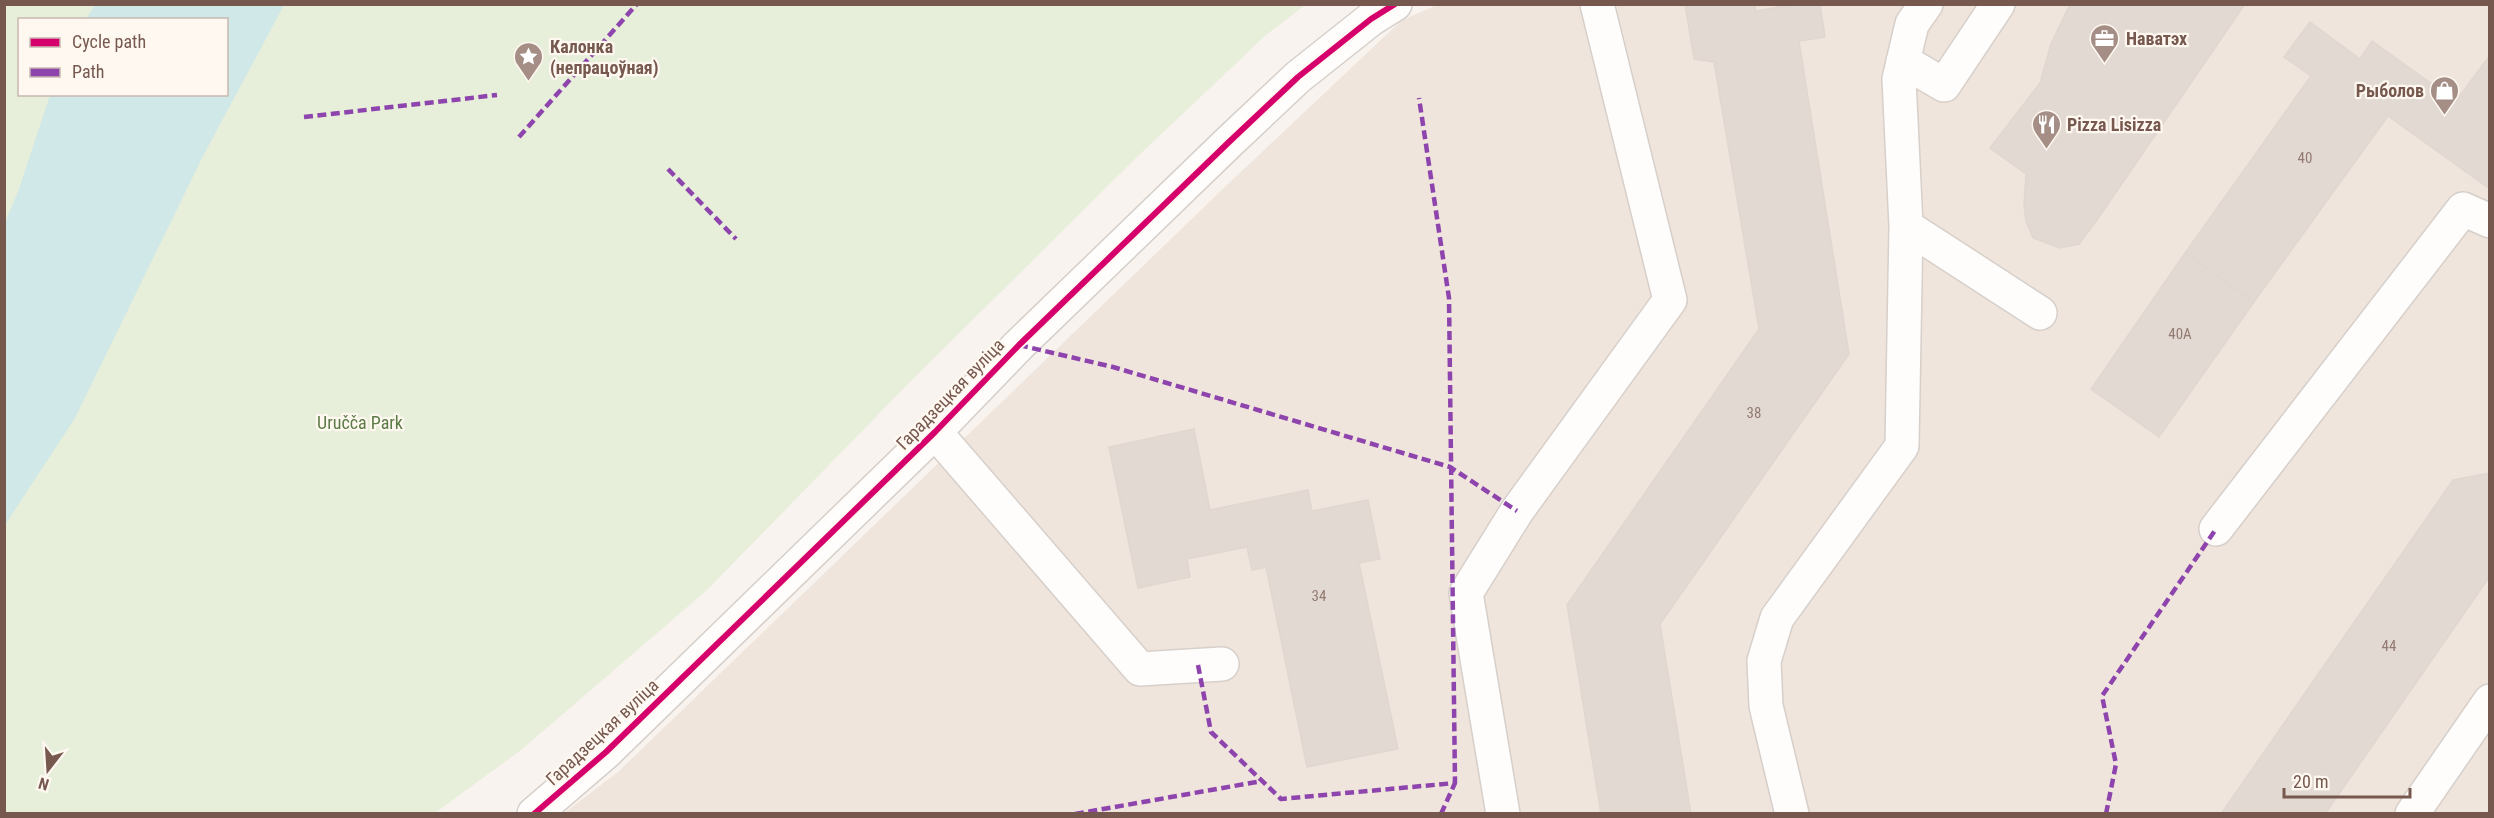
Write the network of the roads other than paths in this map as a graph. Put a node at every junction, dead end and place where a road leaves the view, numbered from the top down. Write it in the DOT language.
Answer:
graph roads {
  1 [pos="1395,4"];
  2 [pos="1596,4"];
  3 [pos="1926,4"];
  4 [pos="1998,4"];
  5 [pos="1903,60"];
  6 [pos="2490,221"];
  7 [pos="1906,225"];
  8 [pos="2040,313"];
  9 [pos="935,432"];
  10 [pos="2216,530"];
  11 [pos="1222,664"];
  12 [pos="2490,700"];
  13 [pos="534,813"];
  14 [pos="1503,813"];
  15 [pos="1792,813"];
  16 [pos="2412,813"];
  1 -- 9 [label="street, Гарадзецкая вуліца"];
  2 -- 14 [label="street"];
  3 -- 5 [label="street"];
  4 -- 5 [label="street"];
  5 -- 7 [label="street"];
  6 -- 10 [label="street"];
  7 -- 8 [label="street"];
  7 -- 15 [label="street"];
  9 -- 11 [label="street"];
  9 -- 13 [label="street, Гарадзецкая вуліца"];
  12 -- 16 [label="street"];
}
